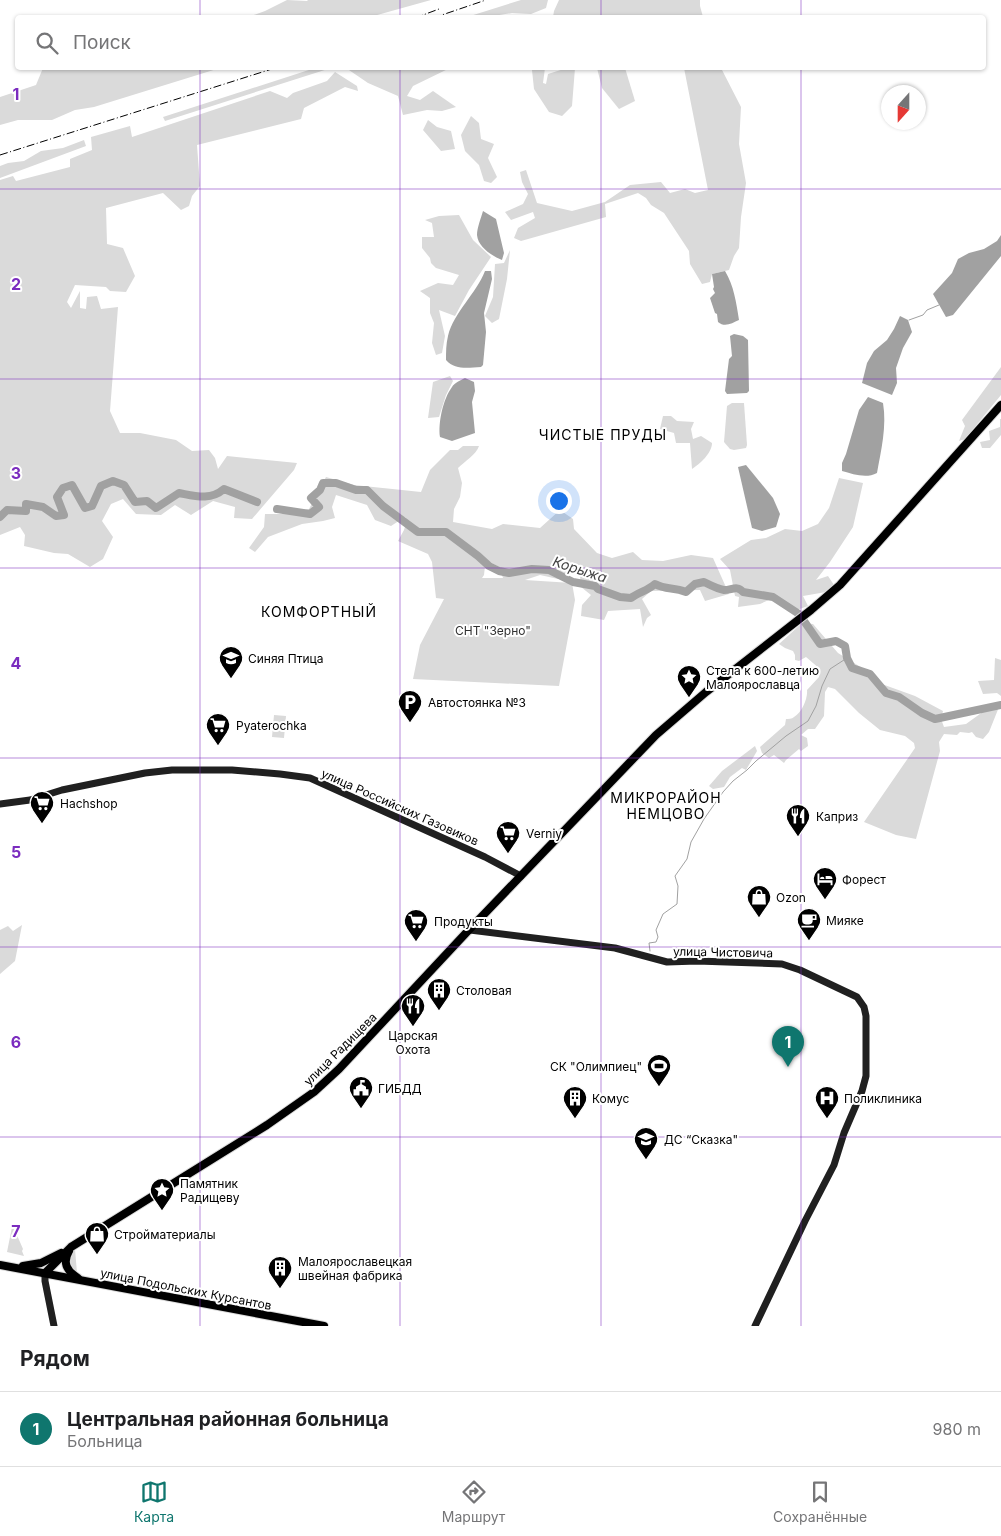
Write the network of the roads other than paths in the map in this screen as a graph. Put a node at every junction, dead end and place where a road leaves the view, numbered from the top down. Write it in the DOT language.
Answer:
graph roads {
  1 [pos="1001,406"];
  2 [pos="0,804"];
  3 [pos="521,876"];
  4 [pos="470,930"];
  5 [pos="72,1247"];
  6 [pos="0,1265"];
  7 [pos="16,1267"];
  8 [pos="44,1273"];
  9 [pos="84,1280"];
  10 [pos="54,1326"];
  11 [pos="324,1326"];
  12 [pos="755,1326"];
  1 -- 3 [label="main road, улица Радищева"];
  2 -- 3 [label="street, улица Российских Газовиков"];
  3 -- 4 [label="main road, улица Радищева"];
  4 -- 5 [label="main road, улица Радищева"];
  4 -- 12 [label="street, улица Чистовича"];
  5 -- 7 [label="main road"];
  5 -- 8 [label="main road, улица Радищева"];
  5 -- 9 [label="main road"];
  6 -- 7 [label="main road"];
  7 -- 8 [label="main road, улица Подольских Курсантов"];
  8 -- 9 [label="main road, улица Подольских Курсантов"];
  8 -- 10 [label="street"];
  9 -- 11 [label="main road, улица Подольских Курсантов"];
}
